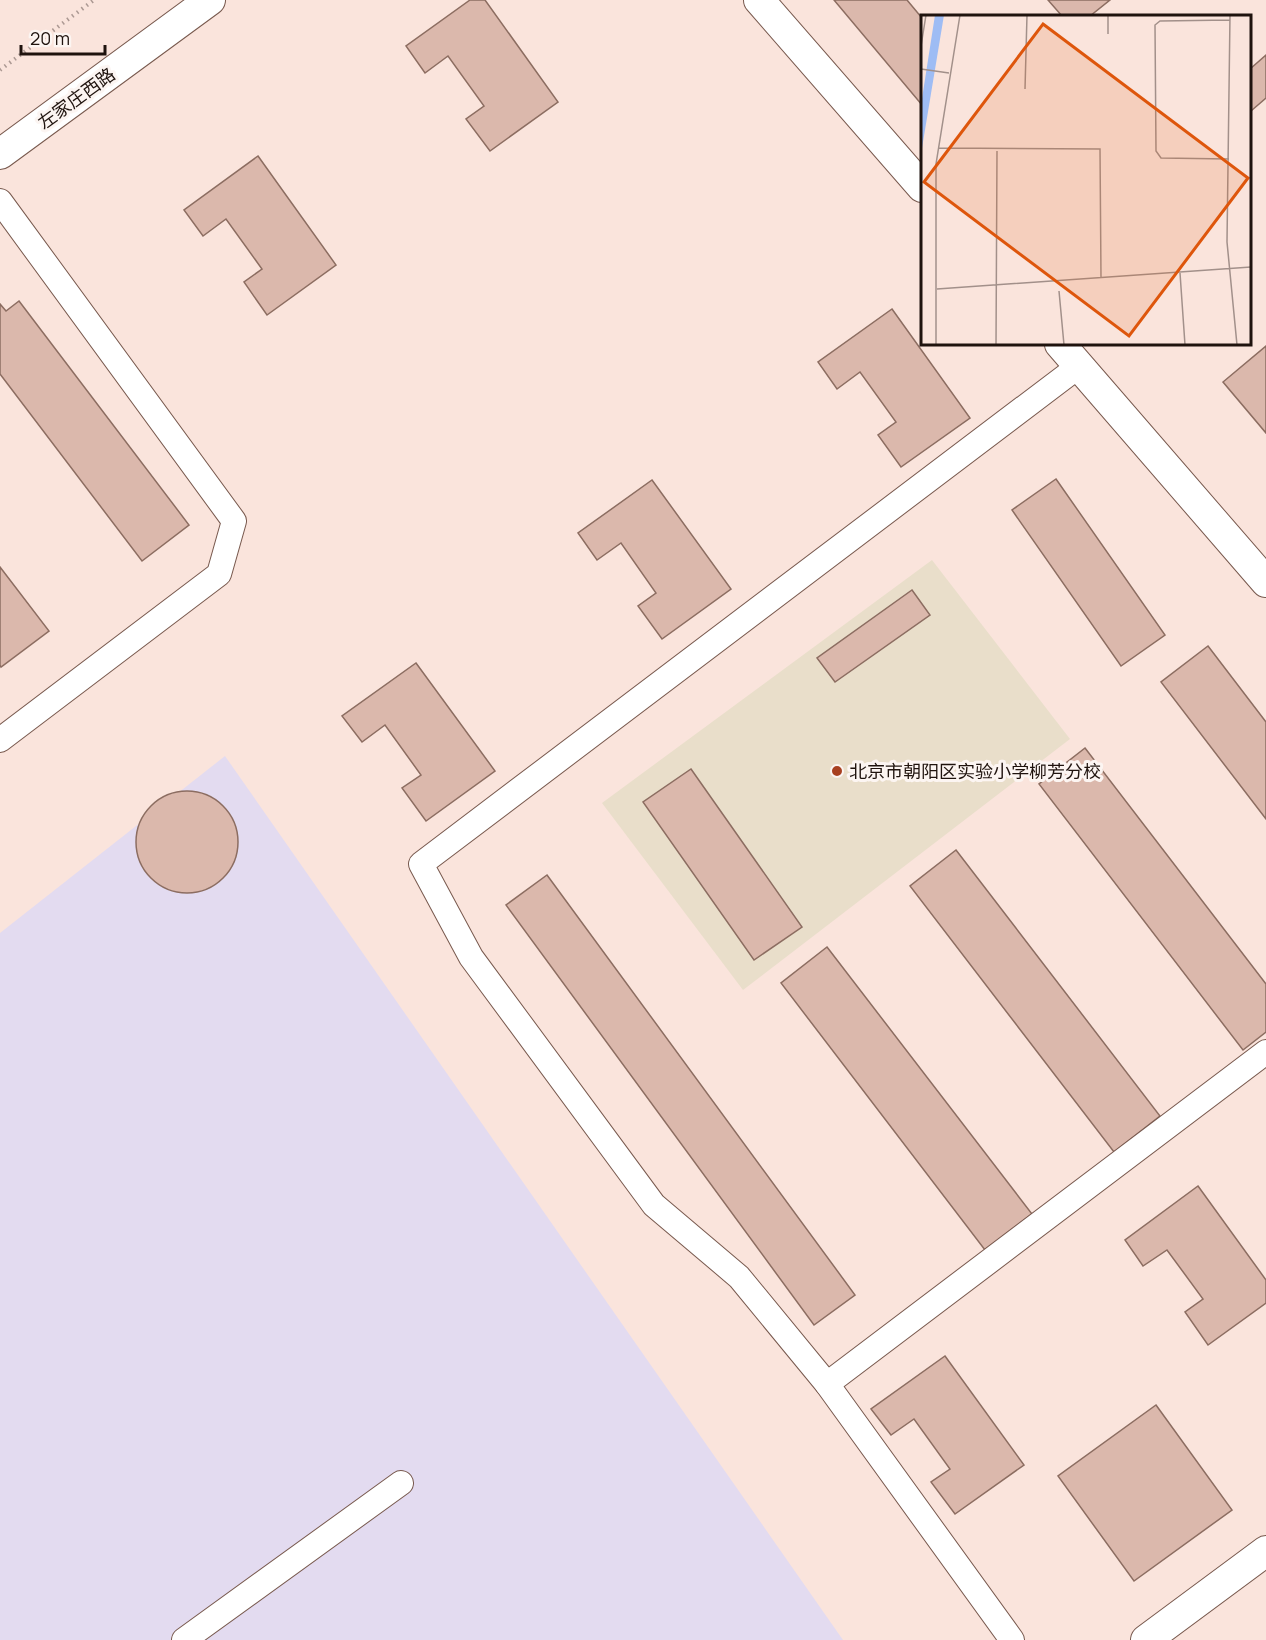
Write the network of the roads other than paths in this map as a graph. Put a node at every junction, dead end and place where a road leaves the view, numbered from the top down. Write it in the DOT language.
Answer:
graph roads {
  1 [pos="210,0"];
  2 [pos="759,0"];
  3 [pos="0,154"];
  4 [pos="921,186"];
  5 [pos="0,201"];
  6 [pos="1061,345"];
  7 [pos="1079,366"];
  8 [pos="1266,582"];
  9 [pos="0,740"];
  10 [pos="1266,1052"];
  11 [pos="828,1384"];
  12 [pos="401,1484"];
  13 [pos="1266,1551"];
  14 [pos="184,1640"];
  15 [pos="1012,1640"];
  16 [pos="1146,1640"];
  1 -- 3 [label="street, 左家庄西路"];
  2 -- 4 [label="street"];
  5 -- 9 [label="street"];
  6 -- 7 [label="street"];
  7 -- 8 [label="street"];
  7 -- 11 [label="street"];
  10 -- 11 [label="street"];
  11 -- 15 [label="street"];
  12 -- 14 [label="street"];
  13 -- 16 [label="street"];
}
